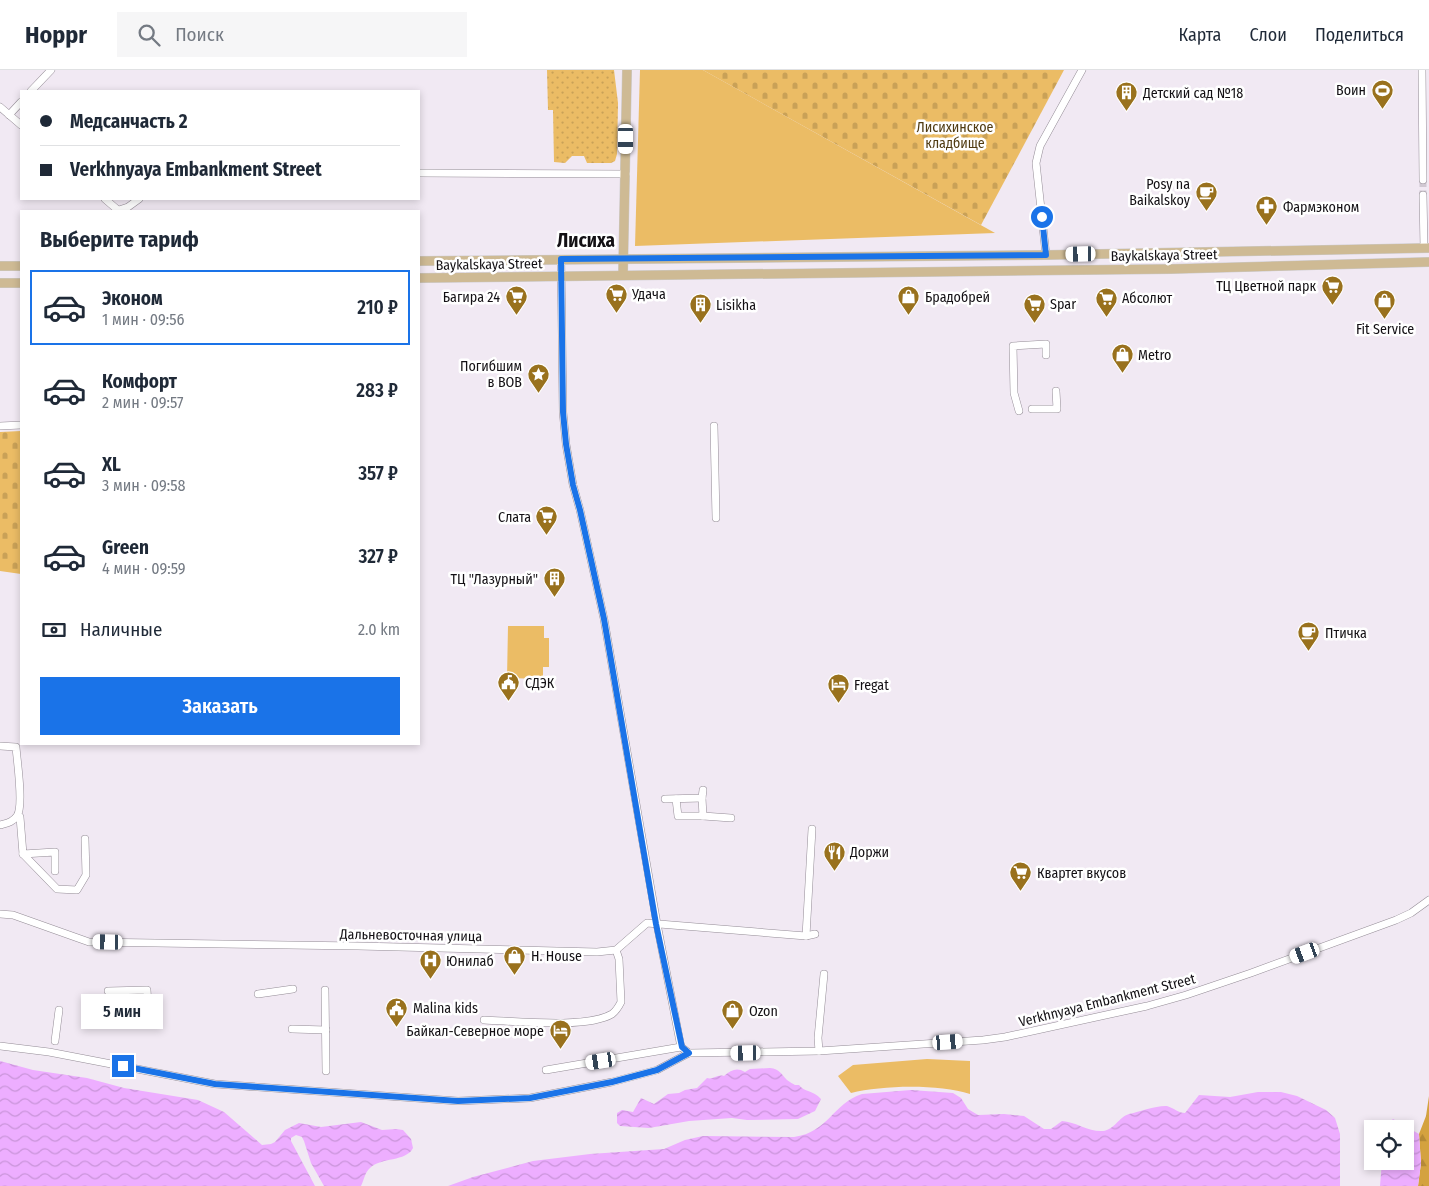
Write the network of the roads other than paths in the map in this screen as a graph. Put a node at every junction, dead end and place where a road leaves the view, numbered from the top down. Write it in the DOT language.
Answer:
graph roads {
  1 [pos="52,70"];
  2 [pos="627,70"];
  3 [pos="1082,70"];
  4 [pos="1422,70"];
  5 [pos="33,90"];
  6 [pos="20,103"];
  7 [pos="0,107"];
  8 [pos="9,115"];
  9 [pos="20,124"];
  10 [pos="420,173"];
  11 [pos="626,174"];
  12 [pos="1423,180"];
  13 [pos="1423,195"];
  14 [pos="106,200"];
  15 [pos="138,200"];
  16 [pos="119,210"];
  17 [pos="122,210"];
  18 [pos="1426,248"];
  19 [pos="1046,255"];
  20 [pos="623,258"];
  21 [pos="561,259"];
  22 [pos="420,261"];
  23 [pos="1429,262"];
  24 [pos="0,266"];
  25 [pos="20,266"];
  26 [pos="623,275"];
  27 [pos="561,276"];
  28 [pos="420,278"];
  29 [pos="20,282"];
  30 [pos="0,283"];
  31 [pos="1046,355"];
  32 [pos="1056,391"];
  33 [pos="1032,410"];
  34 [pos="1019,411"];
  35 [pos="20,425"];
  36 [pos="0,426"];
  37 [pos="714,426"];
  38 [pos="716,518"];
  39 [pos="0,746"];
  40 [pos="703,790"];
  41 [pos="702,798"];
  42 [pos="665,799"];
  43 [pos="676,799"];
  44 [pos="703,816"];
  45 [pos="20,817"];
  46 [pos="731,818"];
  47 [pos="0,825"];
  48 [pos="812,829"];
  49 [pos="85,839"];
  50 [pos="23,854"];
  51 [pos="55,871"];
  52 [pos="1429,900"];
  53 [pos="0,914"];
  54 [pos="656,924"];
  55 [pos="815,934"];
  56 [pos="806,936"];
  57 [pos="616,950"];
  58 [pos="824,974"];
  59 [pos="293,989"];
  60 [pos="325,990"];
  61 [pos="108,991"];
  62 [pos="258,994"];
  63 [pos="148,1004"];
  64 [pos="59,1010"];
  65 [pos="484,1020"];
  66 [pos="292,1029"];
  67 [pos="326,1030"];
  68 [pos="54,1042"];
  69 [pos="0,1046"];
  70 [pos="682,1047"];
  71 [pos="819,1051"];
  72 [pos="689,1053"];
  73 [pos="546,1070"];
  74 [pos="326,1071"];
  1 -- 5 [label="street"];
  2 -- 11 [label="main road"];
  3 -- 19 [label="street"];
  4 -- 12 [label="street"];
  6 -- 8 [label="street"];
  7 -- 8 [label="street"];
  8 -- 9 [label="street"];
  10 -- 11 [label="street"];
  11 -- 20 [label="main road"];
  13 -- 18 [label="street"];
  14 -- 16 [label="street"];
  15 -- 17 [label="street"];
  18 -- 19 [label="main road, Baykalskaya Street"];
  19 -- 20 [label="main road, Baykalskaya Street"];
  20 -- 21 [label="main road, Baykalskaya Street"];
  20 -- 26 [label="main road"];
  21 -- 22 [label="main road, Baykalskaya Street"];
  21 -- 27 [label="street"];
  23 -- 26 [label="main road, Baykalskaya Street"];
  24 -- 25 [label="main road"];
  26 -- 27 [label="main road, Baykalskaya Street"];
  27 -- 28 [label="main road, Baykalskaya Street"];
  27 -- 54 [label="street"];
  29 -- 30 [label="main road"];
  31 -- 34 [label="street"];
  32 -- 33 [label="street"];
  35 -- 36 [label="street"];
  37 -- 38 [label="street"];
  39 -- 47 [label="street"];
  40 -- 41 [label="street"];
  41 -- 43 [label="street"];
  41 -- 44 [label="street"];
  42 -- 43 [label="street"];
  43 -- 44 [label="street"];
  44 -- 46 [label="street"];
  45 -- 50 [label="street"];
  48 -- 56 [label="street"];
  49 -- 50 [label="street"];
  50 -- 51 [label="street"];
  52 -- 71 [label="street, Verkhnyaya Embankment Street"];
  53 -- 57 [label="street, Дальневосточная улица"];
  54 -- 56 [label="street"];
  54 -- 57 [label="street"];
  54 -- 70 [label="street"];
  55 -- 56 [label="street"];
  57 -- 65 [label="street"];
  58 -- 71 [label="street"];
  59 -- 62 [label="street"];
  60 -- 67 [label="street"];
  61 -- 63 [label="street"];
  64 -- 68 [label="street"];
  66 -- 67 [label="street"];
  67 -- 74 [label="street"];
  69 -- 72 [label="street"];
  70 -- 72 [label="street"];
  70 -- 73 [label="street"];
  71 -- 72 [label="street, Verkhnyaya Embankment Street"];
}
